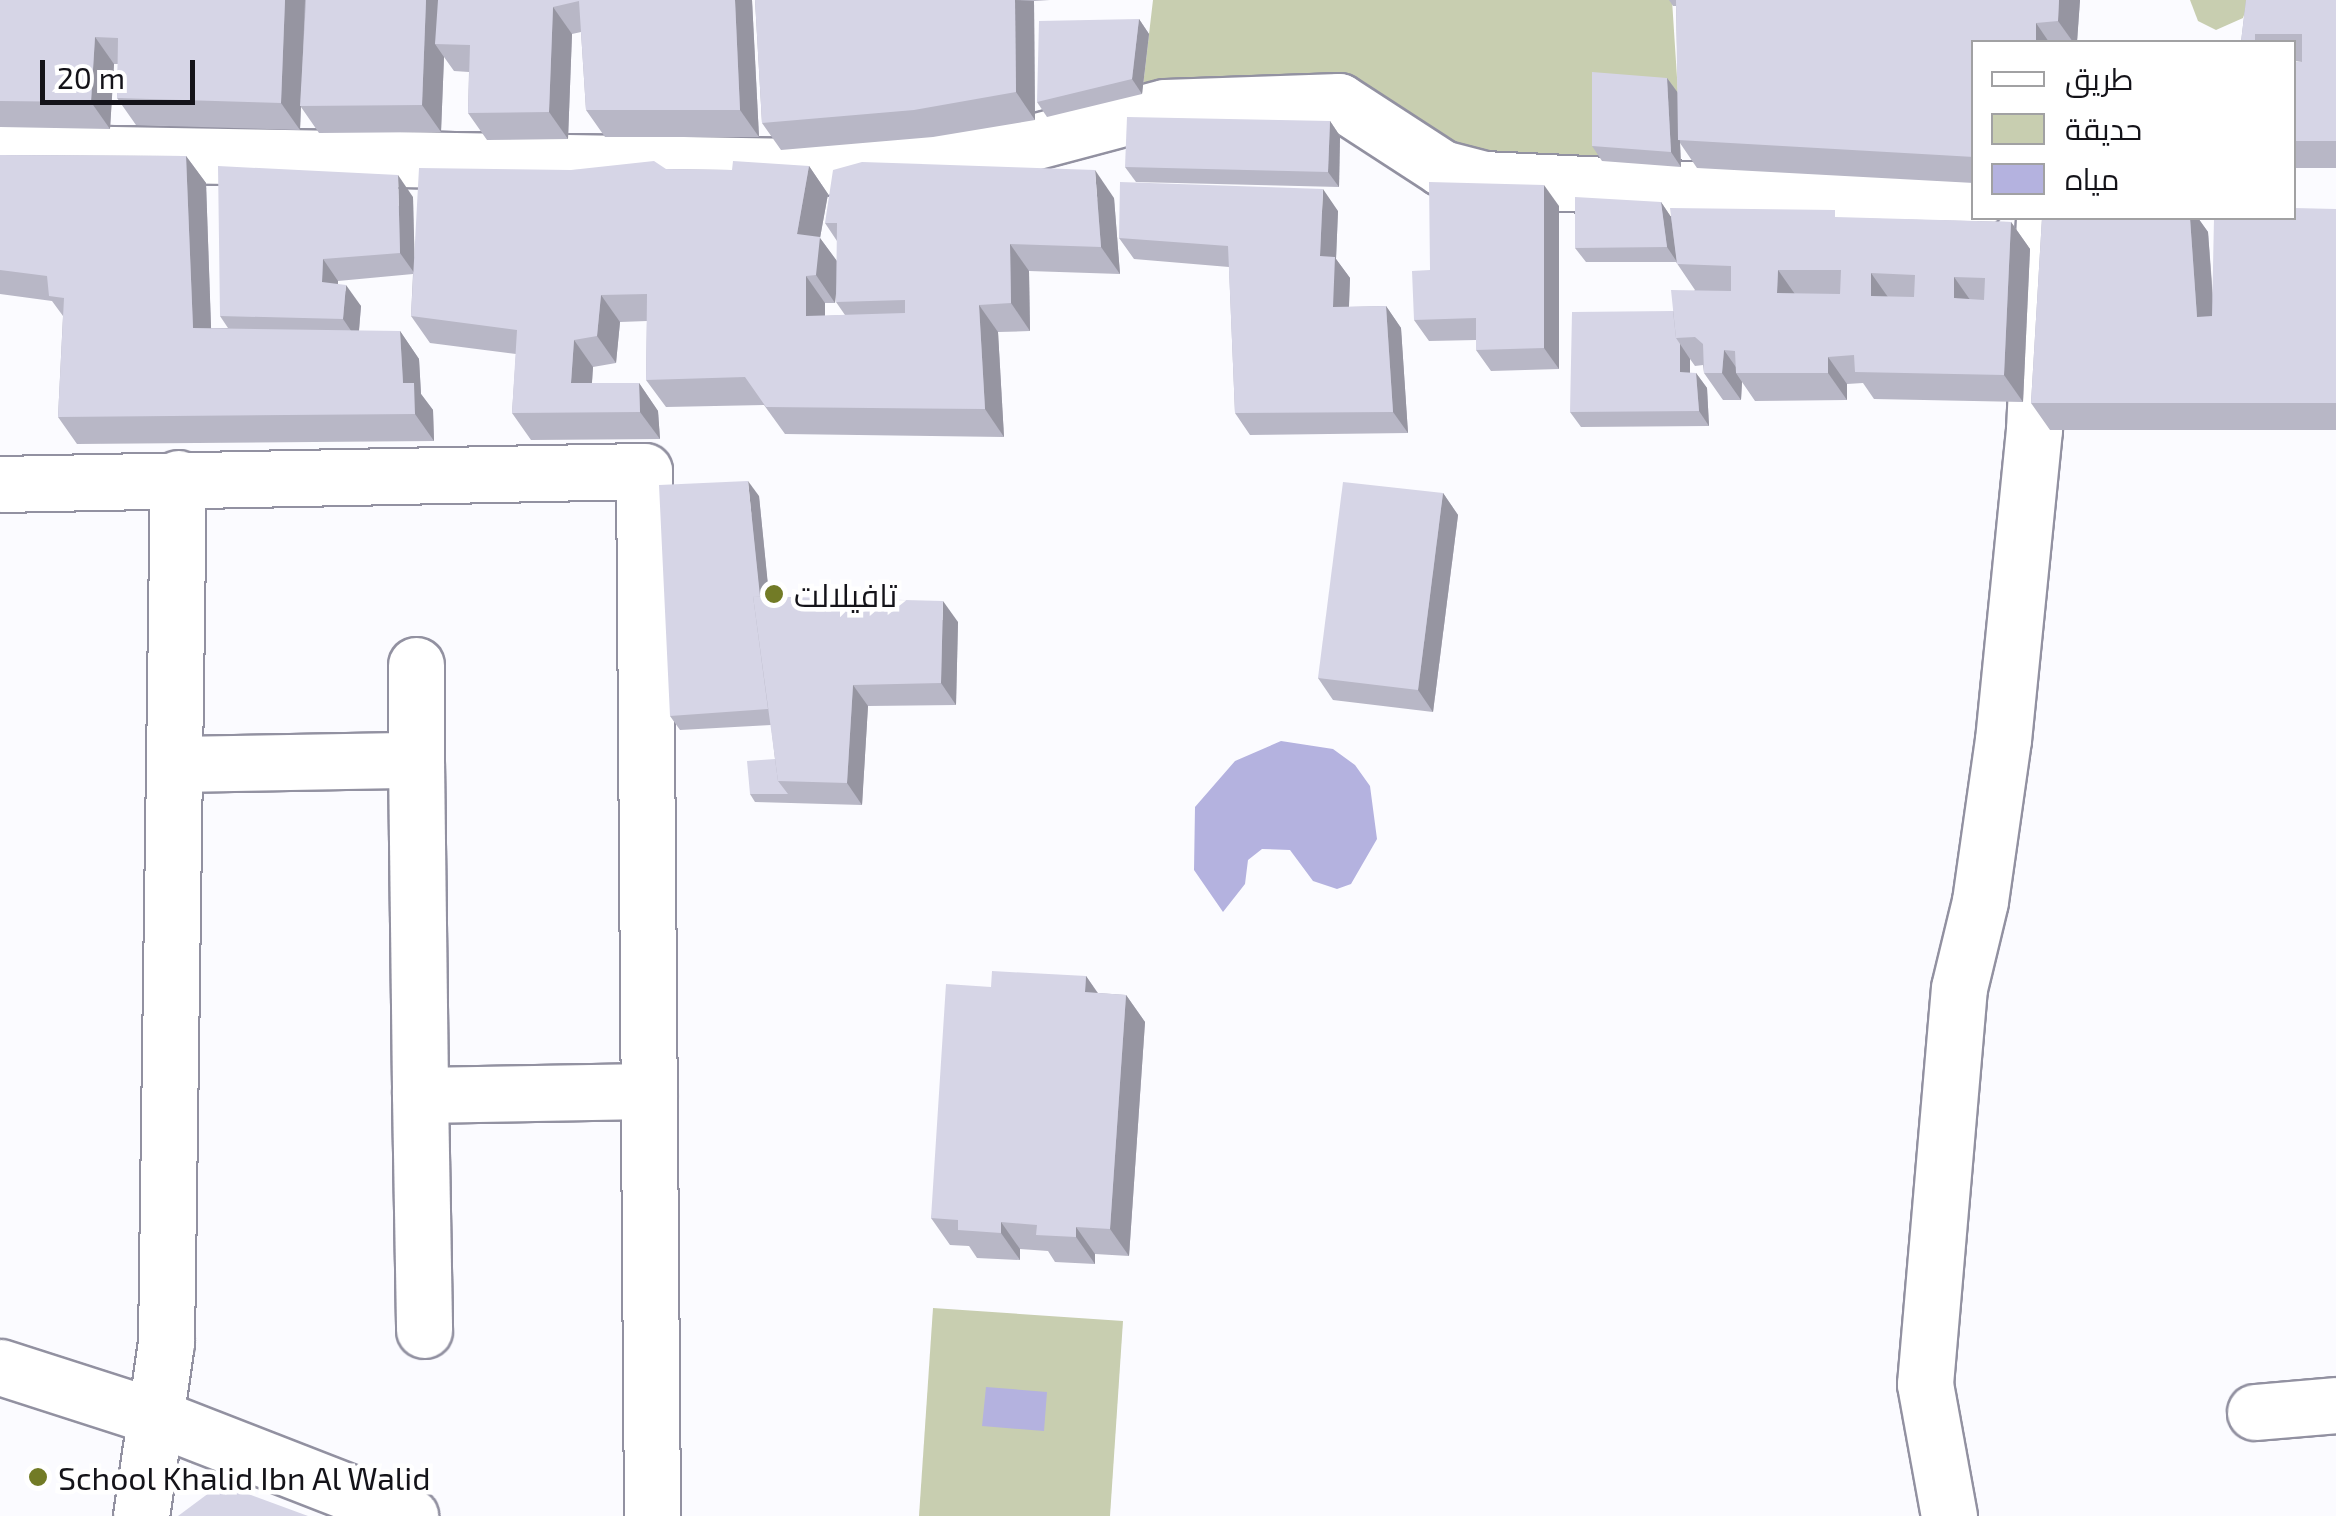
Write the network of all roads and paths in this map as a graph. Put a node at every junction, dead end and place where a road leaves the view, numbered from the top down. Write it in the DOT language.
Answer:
graph roads {
  1 [pos="0,152"];
  2 [pos="1971,203"];
  3 [pos="2044,220"];
  4 [pos="178,478"];
  5 [pos="0,484"];
  6 [pos="416,665"];
  7 [pos="416,760"];
  8 [pos="177,764"];
  9 [pos="649,1090"];
  10 [pos="420,1095"];
  11 [pos="424,1330"];
  12 [pos="0,1367"];
  13 [pos="2336,1405"];
  14 [pos="2255,1412"];
  15 [pos="156,1417"];
  16 [pos="142,1516"];
  17 [pos="410,1516"];
  18 [pos="652,1516"];
  19 [pos="1949,1516"];
  1 -- 2 [label="street"];
  3 -- 19 [label="street"];
  4 -- 5 [label="street"];
  4 -- 8 [label="street"];
  4 -- 9 [label="street"];
  6 -- 7 [label="street"];
  7 -- 8 [label="street"];
  7 -- 10 [label="street"];
  8 -- 15 [label="street"];
  9 -- 10 [label="street"];
  9 -- 18 [label="street"];
  10 -- 11 [label="street"];
  12 -- 15 [label="street"];
  13 -- 14 [label="street"];
  15 -- 16 [label="street"];
  15 -- 17 [label="street"];
}
